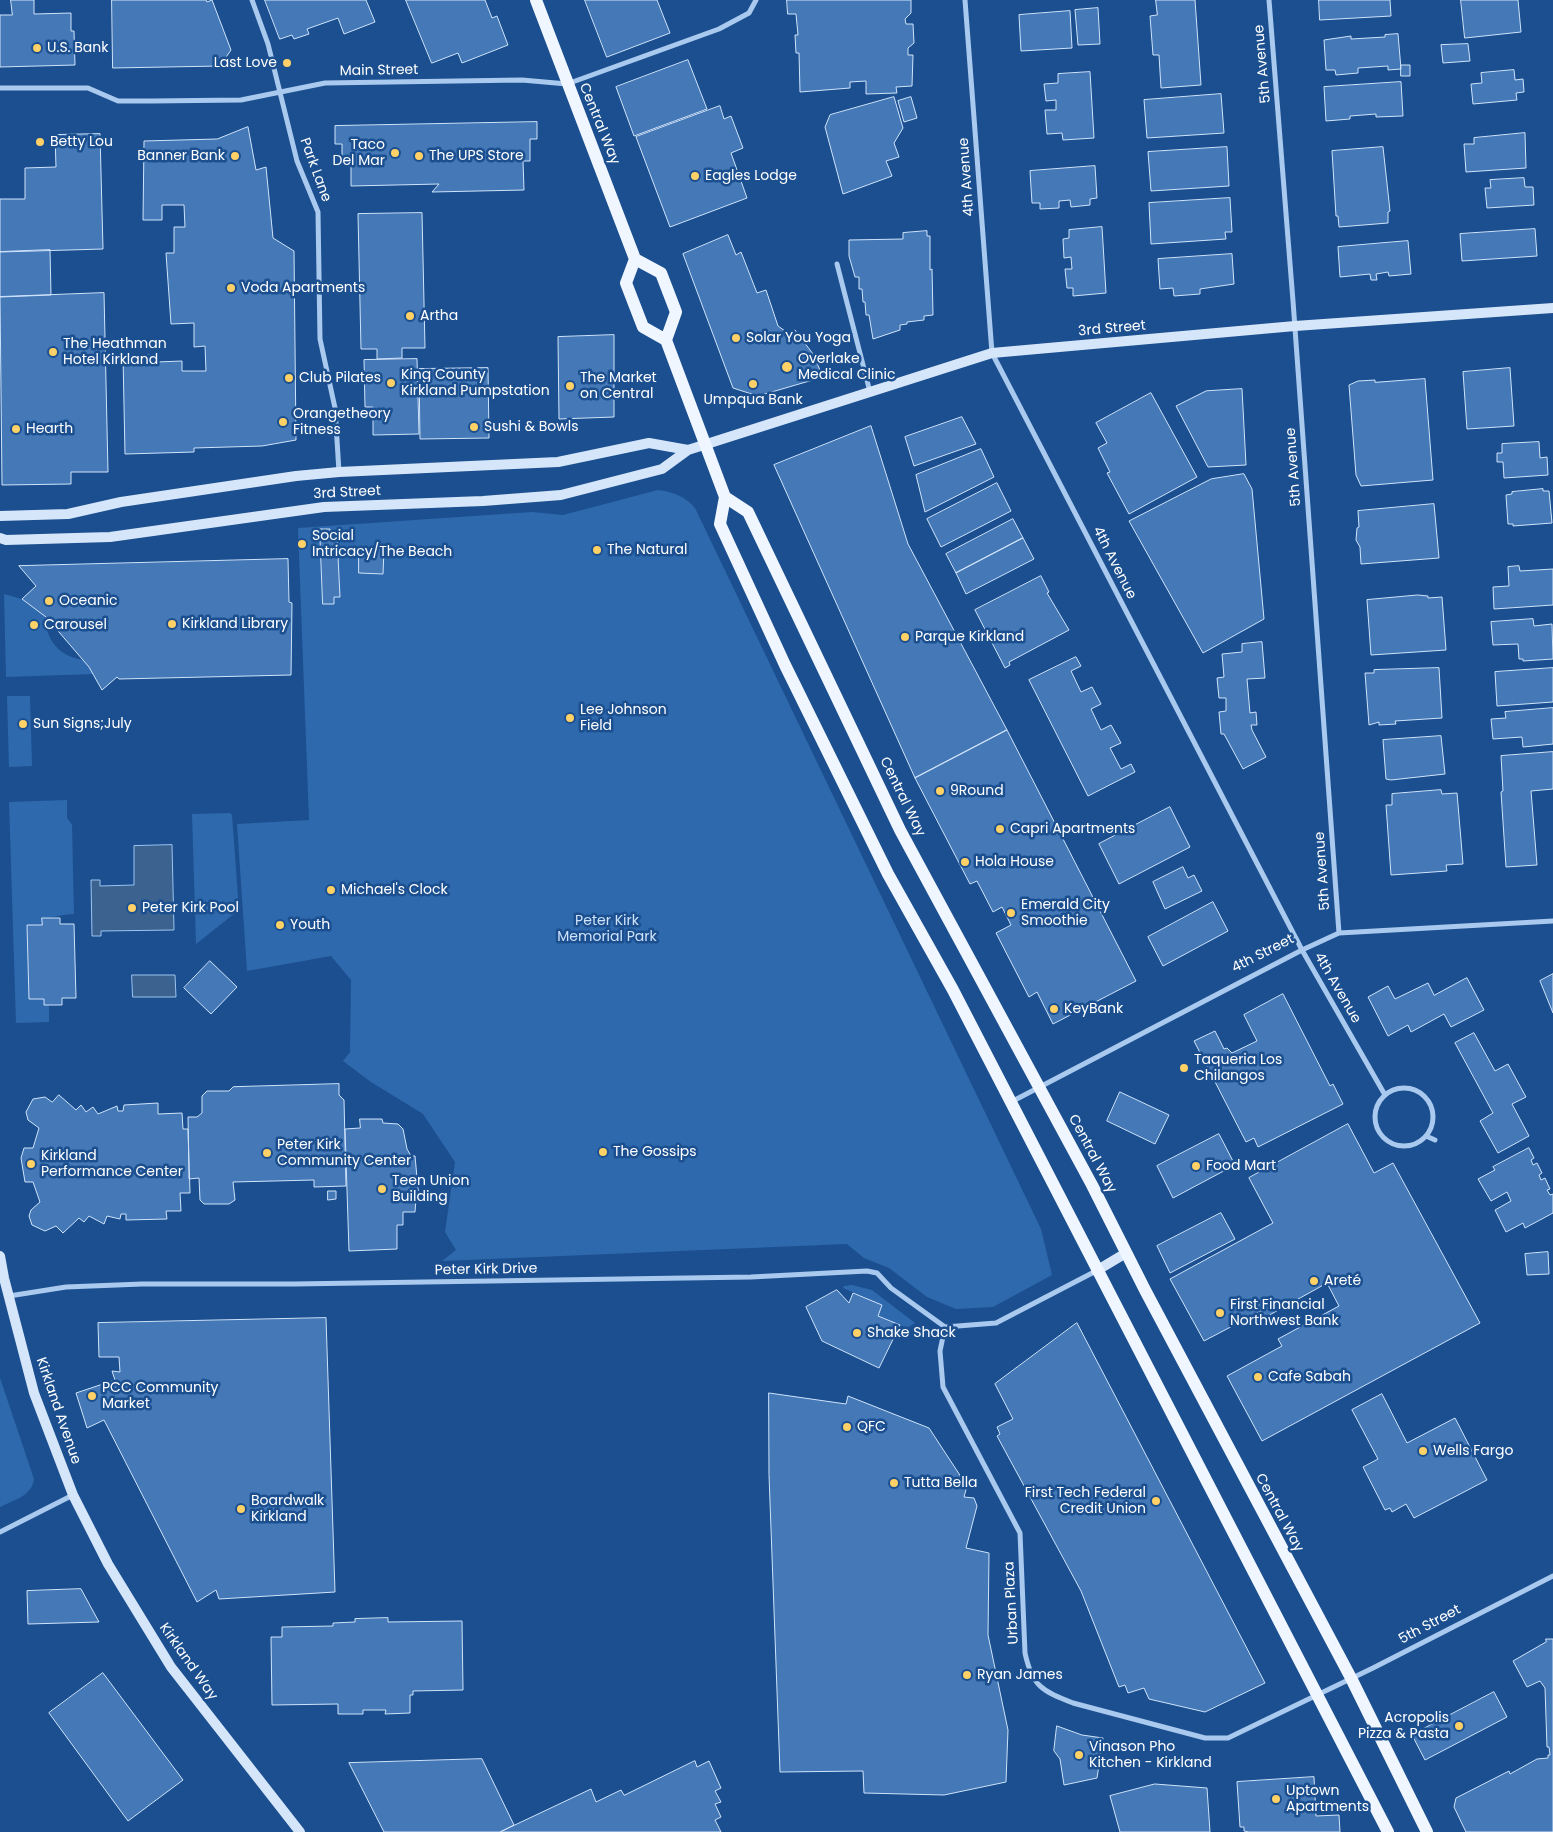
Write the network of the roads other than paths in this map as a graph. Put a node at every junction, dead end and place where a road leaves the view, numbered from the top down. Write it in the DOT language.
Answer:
graph roads {
  1 [pos="252,0"];
  2 [pos="536,0"];
  3 [pos="756,0"];
  4 [pos="965,0"];
  5 [pos="1269,0"];
  6 [pos="567,84"];
  7 [pos="0,88"];
  8 [pos="279,92"];
  9 [pos="636,259"];
  10 [pos="837,264"];
  11 [pos="1553,308"];
  12 [pos="1295,326"];
  13 [pos="666,340"];
  14 [pos="992,353"];
  15 [pos="870,392"];
  16 [pos="706,444"];
  17 [pos="688,450"];
  18 [pos="339,472"];
  19 [pos="725,497"];
  20 [pos="0,516"];
  21 [pos="0,538"];
  22 [pos="1553,921"];
  23 [pos="1338,933"];
  24 [pos="1302,950"];
  25 [pos="1039,1086"];
  26 [pos="1385,1095"];
  27 [pos="1010,1102"];
  28 [pos="1426,1136"];
  29 [pos="1435,1140"];
  30 [pos="1126,1253"];
  31 [pos="0,1256"];
  32 [pos="1096,1271"];
  33 [pos="9,1296"];
  34 [pos="945,1327"];
  35 [pos="74,1495"];
  36 [pos="0,1532"];
  37 [pos="1553,1576"];
  38 [pos="1351,1678"];
  39 [pos="1318,1694"];
  40 [pos="300,1832"];
  41 [pos="1388,1832"];
  42 [pos="1427,1832"];
  1 -- 8 [label="street, Park Lane"];
  2 -- 6 [label="main road, Central Way"];
  3 -- 6 [label="street, Main Street"];
  4 -- 14 [label="street, 4th Avenue"];
  5 -- 12 [label="street, 5th Avenue"];
  6 -- 8 [label="street, Main Street"];
  6 -- 9 [label="main road, Central Way"];
  7 -- 8 [label="street, Main Street"];
  8 -- 18 [label="street, Park Lane"];
  9 -- 13 [label="main road"];
  9 -- 13 [label="main road"];
  10 -- 15 [label="street"];
  11 -- 12 [label="main road, 3rd Street"];
  12 -- 14 [label="main road, 3rd Street"];
  12 -- 23 [label="street, 5th Avenue"];
  13 -- 16 [label="main road"];
  14 -- 15 [label="main road, 3rd Street"];
  14 -- 24 [label="street, 4th Avenue"];
  15 -- 16 [label="main road, 3rd Street"];
  16 -- 17 [label="main road, 3rd Street"];
  16 -- 19 [label="main road"];
  17 -- 18 [label="main road, 3rd Street"];
  17 -- 21 [label="main road, 3rd Street"];
  18 -- 20 [label="main road, 3rd Street"];
  19 -- 25 [label="main road, Central Way"];
  19 -- 27 [label="main road"];
  22 -- 23 [label="street, 4th Street"];
  23 -- 24 [label="street, 4th Street"];
  24 -- 25 [label="street, 4th Street"];
  24 -- 26 [label="street, 4th Avenue"];
  25 -- 27 [label="street, 4th Street"];
  25 -- 30 [label="main road, Central Way"];
  26 -- 28 [label="street"];
  26 -- 28 [label="street"];
  27 -- 32 [label="main road"];
  28 -- 29 [label="street"];
  30 -- 32 [label="main road"];
  30 -- 38 [label="main road, Central Way"];
  31 -- 33 [label="main road, Kirkland Avenue"];
  32 -- 34 [label="street"];
  32 -- 39 [label="main road"];
  33 -- 34 [label="street, Peter Kirk Drive"];
  33 -- 35 [label="main road, Kirkland Avenue"];
  34 -- 39 [label="street, Urban Plaza"];
  35 -- 36 [label="street"];
  35 -- 40 [label="main road, Kirkland Way"];
  37 -- 38 [label="street, 5th Street"];
  38 -- 39 [label="street, 5th Street"];
  38 -- 42 [label="main road, Central Way"];
  39 -- 41 [label="main road"];
}
